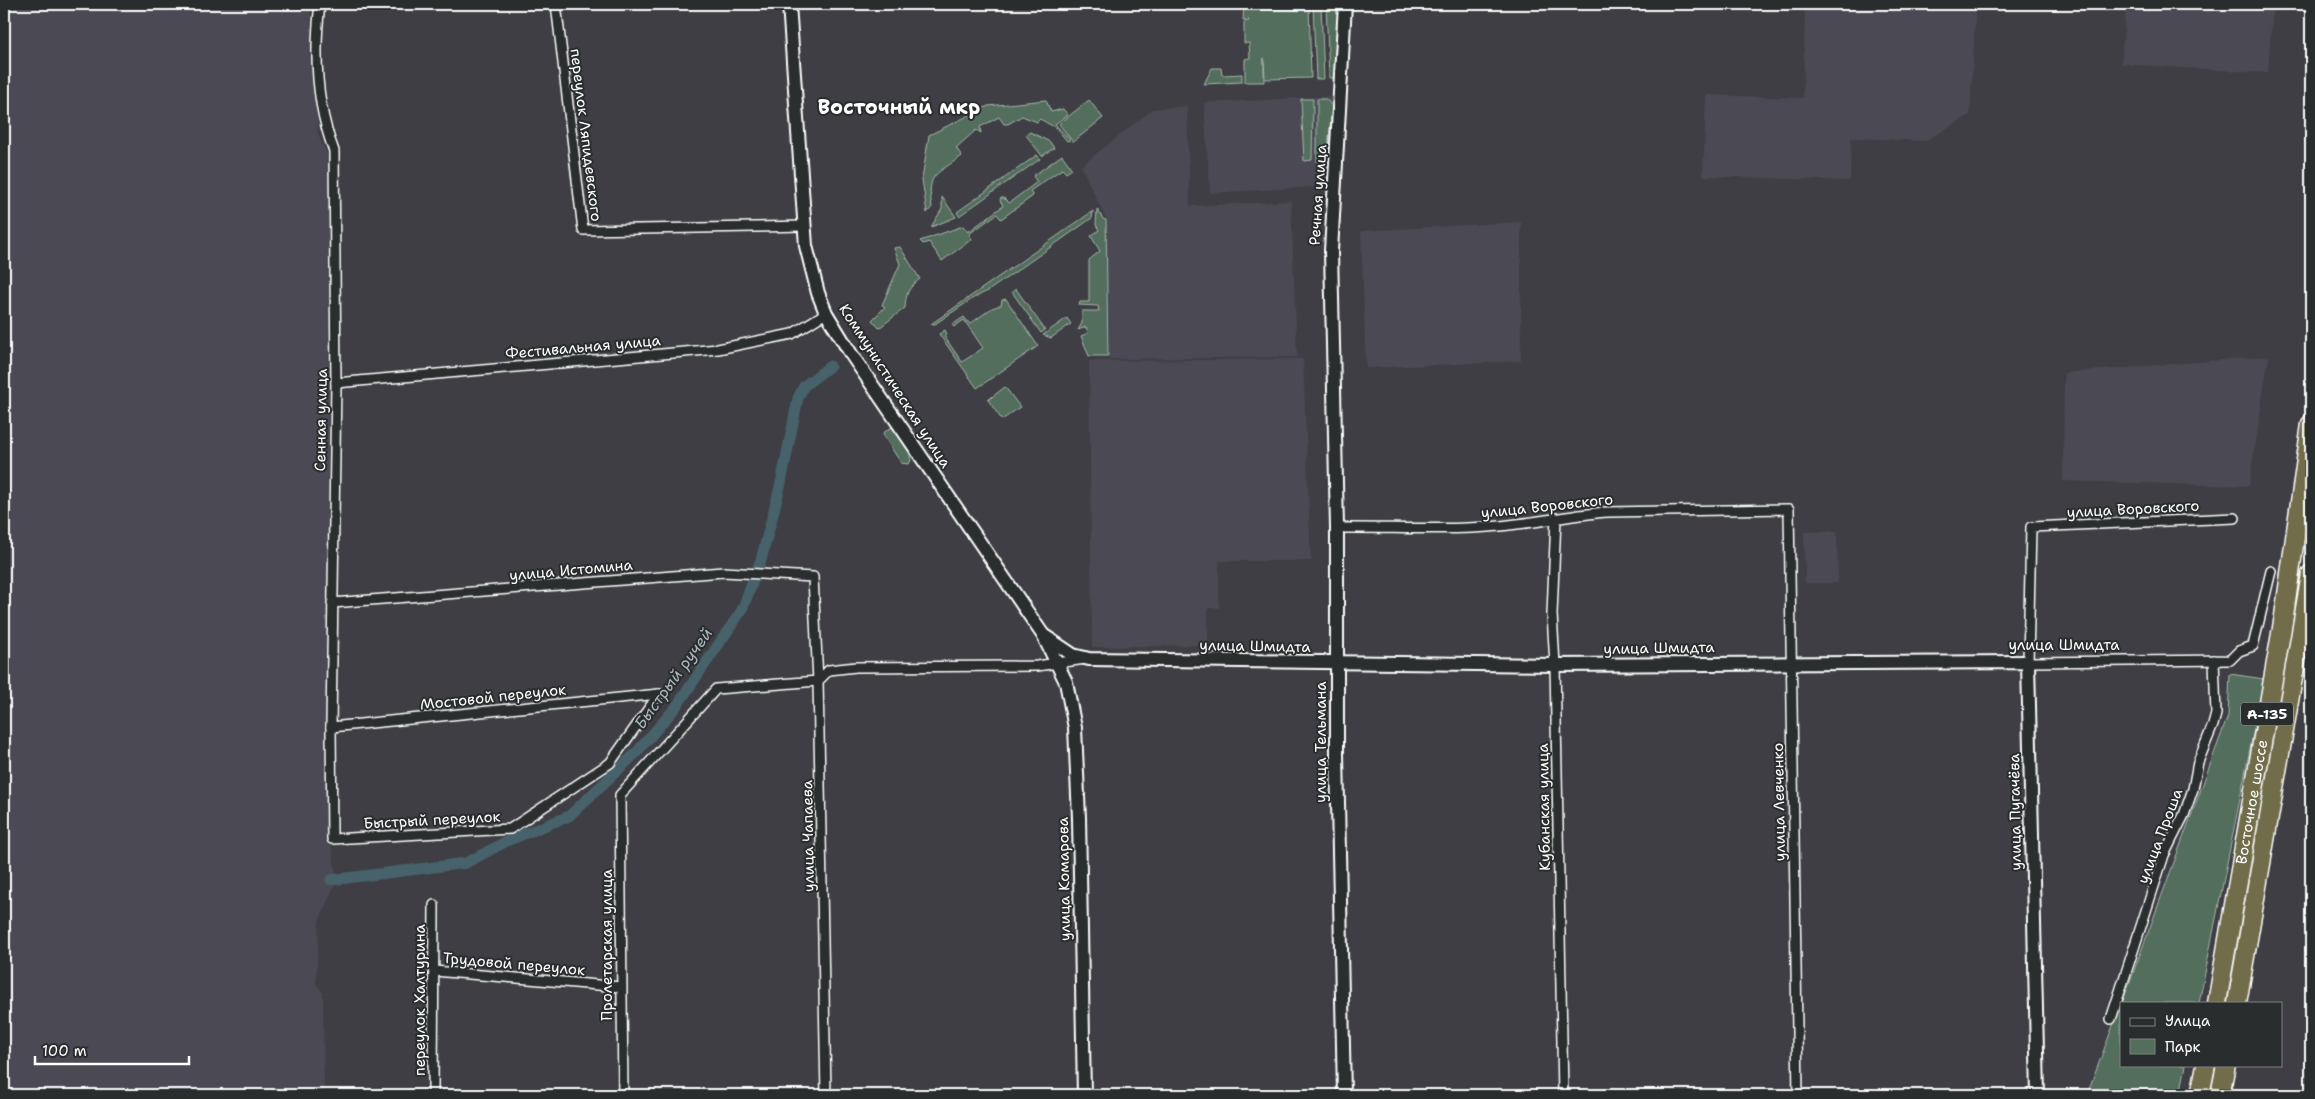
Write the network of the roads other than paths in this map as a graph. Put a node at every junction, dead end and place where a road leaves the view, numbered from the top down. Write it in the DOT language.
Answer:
graph roads {
  1 [pos="320,4"];
  2 [pos="556,4"];
  3 [pos="789,4"];
  4 [pos="1345,4"];
  5 [pos="805,226"];
  6 [pos="826,313"];
  7 [pos="336,383"];
  8 [pos="1334,389"];
  9 [pos="2311,424"];
  10 [pos="1789,509"];
  11 [pos="1556,518"];
  12 [pos="2235,518"];
  13 [pos="2032,527"];
  14 [pos="1337,528"];
  15 [pos="2271,571"];
  16 [pos="2311,574"];
  17 [pos="813,576"];
  18 [pos="332,604"];
  19 [pos="1043,635"];
  20 [pos="1089,659"];
  21 [pos="2214,660"];
  22 [pos="2028,662"];
  23 [pos="1338,663"];
  24 [pos="1790,663"];
  25 [pos="1058,664"];
  26 [pos="1555,665"];
  27 [pos="818,681"];
  28 [pos="659,694"];
  29 [pos="330,727"];
  30 [pos="332,839"];
  31 [pos="434,905"];
  32 [pos="434,971"];
  33 [pos="621,988"];
  34 [pos="2218,1002"];
  35 [pos="2236,1002"];
  36 [pos="2111,1018"];
  37 [pos="2206,1066"];
  38 [pos="2226,1066"];
  39 [pos="433,1095"];
  40 [pos="623,1095"];
  41 [pos="826,1095"];
  42 [pos="1084,1095"];
  43 [pos="1344,1095"];
  44 [pos="1563,1095"];
  45 [pos="1798,1095"];
  46 [pos="2038,1095"];
  47 [pos="2200,1095"];
  48 [pos="2220,1095"];
  1 -- 7 [label="street, Сенная улица"];
  2 -- 5 [label="street, переулок Ляпидевского"];
  3 -- 5 [label="street, Коммунистическая улица"];
  4 -- 8 [label="street, Речная улица"];
  5 -- 6 [label="street, Коммунистическая улица"];
  6 -- 7 [label="street, Фестивальная улица"];
  6 -- 19 [label="street, Коммунистическая улица"];
  7 -- 18 [label="street, Сенная улица"];
  8 -- 14 [label="street, улица Тельмана"];
  9 -- 34 [label="highway, Восточное шоссе / А-135"];
  10 -- 11 [label="street, улица Воровского"];
  10 -- 24 [label="street, улица Левченко"];
  11 -- 14 [label="street, улица Воровского"];
  11 -- 26 [label="street, Кубанская улица"];
  12 -- 13 [label="street, улица Воровского"];
  13 -- 22 [label="street, улица Пугачёва"];
  14 -- 23 [label="street, улица Тельмана"];
  15 -- 21 [label="street, улица Шмидта"];
  16 -- 35 [label="highway, Восточное шоссе / А-135"];
  17 -- 18 [label="street, улица Истомина"];
  17 -- 27 [label="street, улица Чапаева"];
  18 -- 29 [label="street, Сенная улица"];
  19 -- 20 [label="street, улица Шмидта"];
  19 -- 25 [label="street, Коммунистическая улица"];
  20 -- 23 [label="street, улица Шмидта"];
  20 -- 25 [label="street, улица Шмидта"];
  21 -- 22 [label="street, улица Шмидта"];
  21 -- 36 [label="street, улица Проша"];
  22 -- 24 [label="street, улица Шмидта"];
  22 -- 46 [label="street, улица Пугачёва"];
  23 -- 26 [label="street, улица Шмидта"];
  23 -- 43 [label="street, улица Тельмана"];
  24 -- 26 [label="street, улица Шмидта"];
  24 -- 45 [label="street, улица Левченко"];
  25 -- 27 [label="street, улица Шмидта"];
  25 -- 42 [label="street, улица Комарова"];
  26 -- 44 [label="street, Кубанская улица"];
  27 -- 33 [label="street, Пролетарская улица"];
  27 -- 41 [label="street, улица Чапаева"];
  28 -- 29 [label="street, Мостовой переулок"];
  28 -- 30 [label="street, Быстрый переулок"];
  29 -- 30 [label="street, Сенная улица"];
  31 -- 32 [label="street, переулок Халтурина"];
  32 -- 33 [label="street, Трудовой переулок"];
  32 -- 39 [label="street, переулок Халтурина"];
  33 -- 40 [label="street, Пролетарская улица"];
  37 -- 47 [label="highway"];
  38 -- 48 [label="highway"];
}
